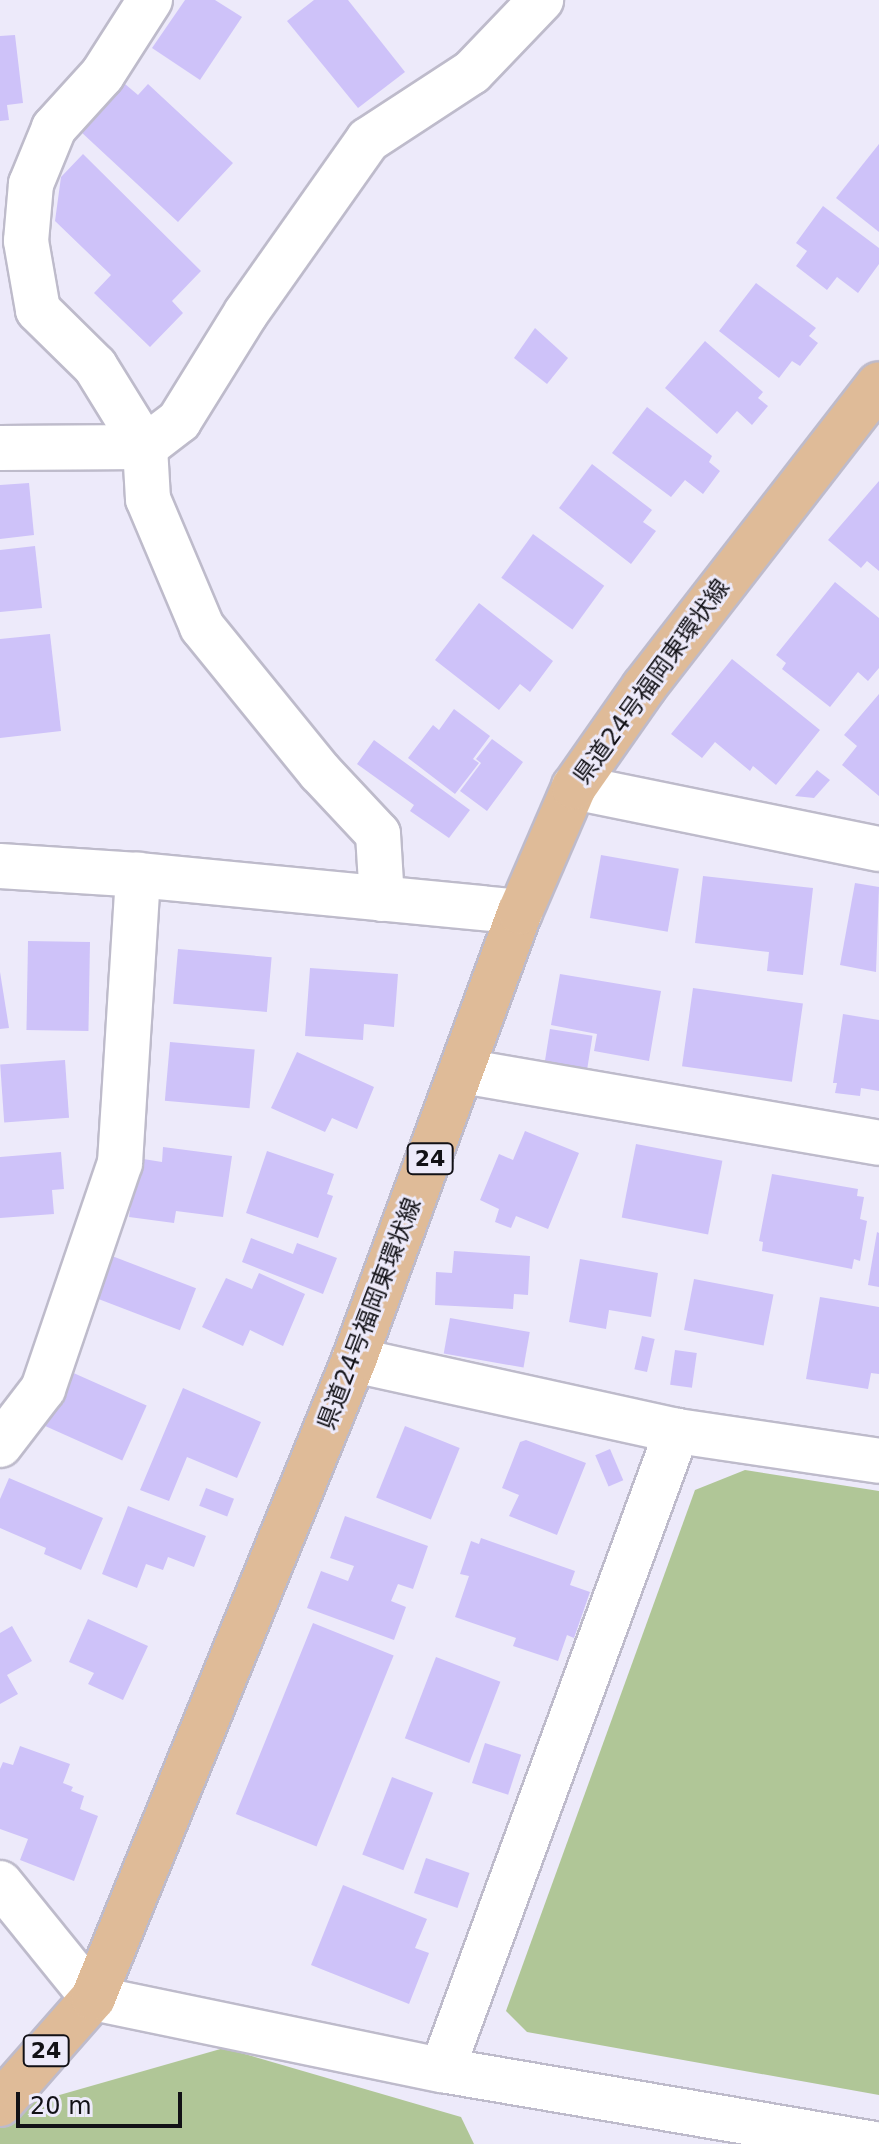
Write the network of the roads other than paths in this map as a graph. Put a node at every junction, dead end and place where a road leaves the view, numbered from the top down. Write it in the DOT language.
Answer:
graph roads {
  1 [pos="150,0"];
  2 [pos="541,0"];
  3 [pos="879,384"];
  4 [pos="145,447"];
  5 [pos="0,448"];
  6 [pos="574,787"];
  7 [pos="879,849"];
  8 [pos="0,866"];
  9 [pos="138,875"];
  10 [pos="382,899"];
  11 [pos="520,912"];
  12 [pos="463,1071"];
  13 [pos="879,1143"];
  14 [pos="354,1360"];
  15 [pos="677,1431"];
  16 [pos="0,1445"];
  17 [pos="879,1461"];
  18 [pos="0,1883"];
  19 [pos="93,1998"];
  20 [pos="442,2070"];
  21 [pos="0,2104"];
  22 [pos="791,2137"];
  23 [pos="873,2144"];
  1 -- 4 [label="street"];
  2 -- 4 [label="street"];
  3 -- 6 [label="main road, 県道24号福岡東環状線 / 24"];
  4 -- 5 [label="street"];
  4 -- 10 [label="street"];
  6 -- 7 [label="street"];
  6 -- 11 [label="main road, 県道24号福岡東環状線 / 24"];
  8 -- 9 [label="street"];
  9 -- 10 [label="street"];
  9 -- 16 [label="street"];
  10 -- 11 [label="street"];
  11 -- 12 [label="main road, 県道24号福岡東環状線 / 24"];
  12 -- 13 [label="street"];
  12 -- 14 [label="main road, 県道24号福岡東環状線 / 24"];
  14 -- 15 [label="street"];
  14 -- 19 [label="main road, 県道24号福岡東環状線 / 24"];
  15 -- 17 [label="street"];
  15 -- 20 [label="street"];
  18 -- 19 [label="street"];
  19 -- 20 [label="street"];
  19 -- 21 [label="main road, 県道24号福岡東環状線 / 24"];
  20 -- 22 [label="street"];
  22 -- 23 [label="street"];
}
